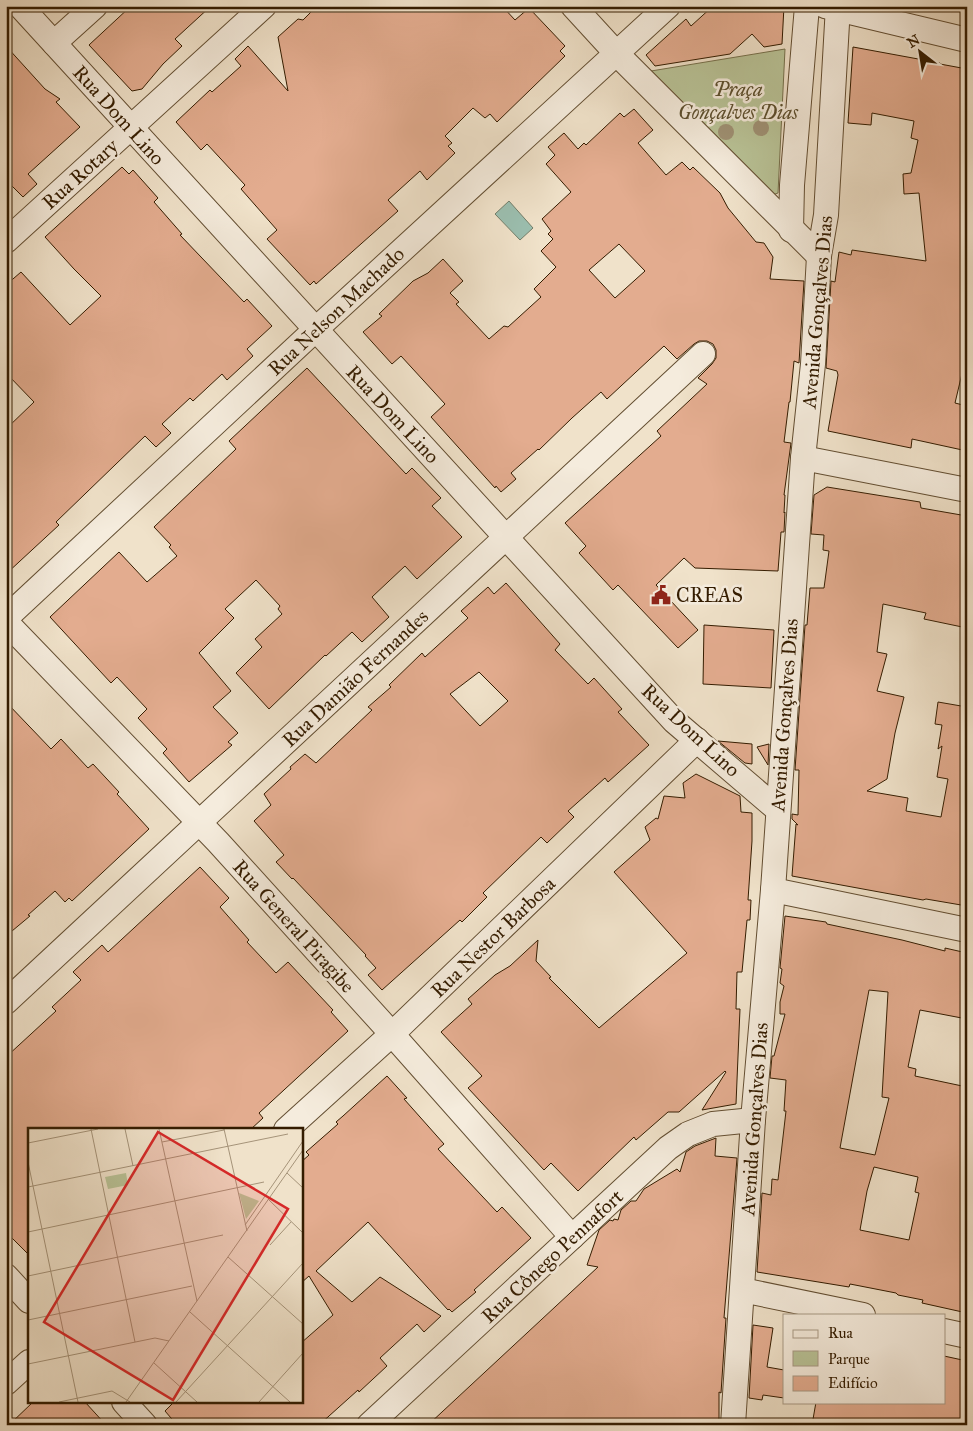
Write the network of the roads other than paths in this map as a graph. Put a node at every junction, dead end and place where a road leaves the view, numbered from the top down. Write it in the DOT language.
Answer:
graph roads {
  1 [pos="20,6"];
  2 [pos="95,6"];
  3 [pos="264,6"];
  4 [pos="572,6"];
  5 [pos="668,6"];
  6 [pos="807,6"];
  7 [pos="834,7"];
  8 [pos="967,40"];
  9 [pos="54,43"];
  10 [pos="616,54"];
  11 [pos="131,128"];
  12 [pos="791,230"];
  13 [pos="6,241"];
  14 [pos="819,256"];
  15 [pos="315,330"];
  16 [pos="703,354"];
  17 [pos="803,458"];
  18 [pos="967,490"];
  19 [pos="506,537"];
  20 [pos="6,618"];
  21 [pos="6,622"];
  22 [pos="697,740"];
  23 [pos="777,809"];
  24 [pos="200,823"];
  25 [pos="773,890"];
  26 [pos="967,930"];
  27 [pos="6,1002"];
  28 [pos="392,1034"];
  29 [pos="753,1120"];
  30 [pos="288,1128"];
  31 [pos="572,1237"];
  32 [pos="6,1276"];
  33 [pos="742,1290"];
  34 [pos="28,1300"];
  35 [pos="858,1314"];
  36 [pos="946,1331"];
  37 [pos="967,1336"];
  38 [pos="28,1363"];
  39 [pos="6,1383"];
  40 [pos="126,1404"];
  41 [pos="145,1425"];
  42 [pos="369,1425"];
  43 [pos="733,1425"];
  1 -- 9 [label="street, Rua Dom Lino"];
  2 -- 9 [label="street"];
  3 -- 11 [label="street, Rua Rotary"];
  4 -- 10 [label="street"];
  5 -- 10 [label="street, Rua Nelson Machado"];
  6 -- 12 [label="street, Avenida Gonçalves Dias"];
  7 -- 8 [label="street"];
  7 -- 14 [label="street, Avenida Gonçalves Dias"];
  9 -- 11 [label="street, Rua Dom Lino"];
  10 -- 12 [label="street"];
  10 -- 15 [label="street, Rua Nelson Machado"];
  11 -- 13 [label="street, Rua Rotary"];
  11 -- 15 [label="street, Rua Dom Lino"];
  12 -- 14 [label="street"];
  14 -- 17 [label="street, Avenida Gonçalves Dias"];
  15 -- 19 [label="street, Rua Dom Lino"];
  15 -- 20 [label="street, Rua Nelson Machado"];
  16 -- 19 [label="street, Rua Damião Fernandes"];
  17 -- 18 [label="street"];
  17 -- 23 [label="street, Avenida Gonçalves Dias"];
  19 -- 22 [label="street, Rua Dom Lino"];
  19 -- 24 [label="street, Rua Damião Fernandes"];
  21 -- 24 [label="street, Rua General Piragibe"];
  22 -- 23 [label="street, Rua Dom Lino"];
  22 -- 28 [label="street, Rua Nestor Barbosa"];
  23 -- 25 [label="street, Avenida Gonçalves Dias"];
  24 -- 27 [label="street, Rua Damião Fernandes"];
  24 -- 28 [label="street, Rua General Piragibe"];
  25 -- 26 [label="street"];
  25 -- 29 [label="street, Avenida Gonçalves Dias"];
  28 -- 30 [label="street, Rua Nestor Barbosa"];
  28 -- 31 [label="street, Rua General Piragibe"];
  29 -- 31 [label="street, Rua Cônego Pennafort"];
  29 -- 33 [label="street, Avenida Gonçalves Dias"];
  31 -- 42 [label="street, Rua Cônego Pennafort"];
  32 -- 34 [label="street"];
  33 -- 35 [label="street"];
  33 -- 43 [label="street, Avenida Gonçalves Dias"];
  36 -- 37 [label="street"];
  38 -- 39 [label="street"];
  40 -- 41 [label="street"];
}
